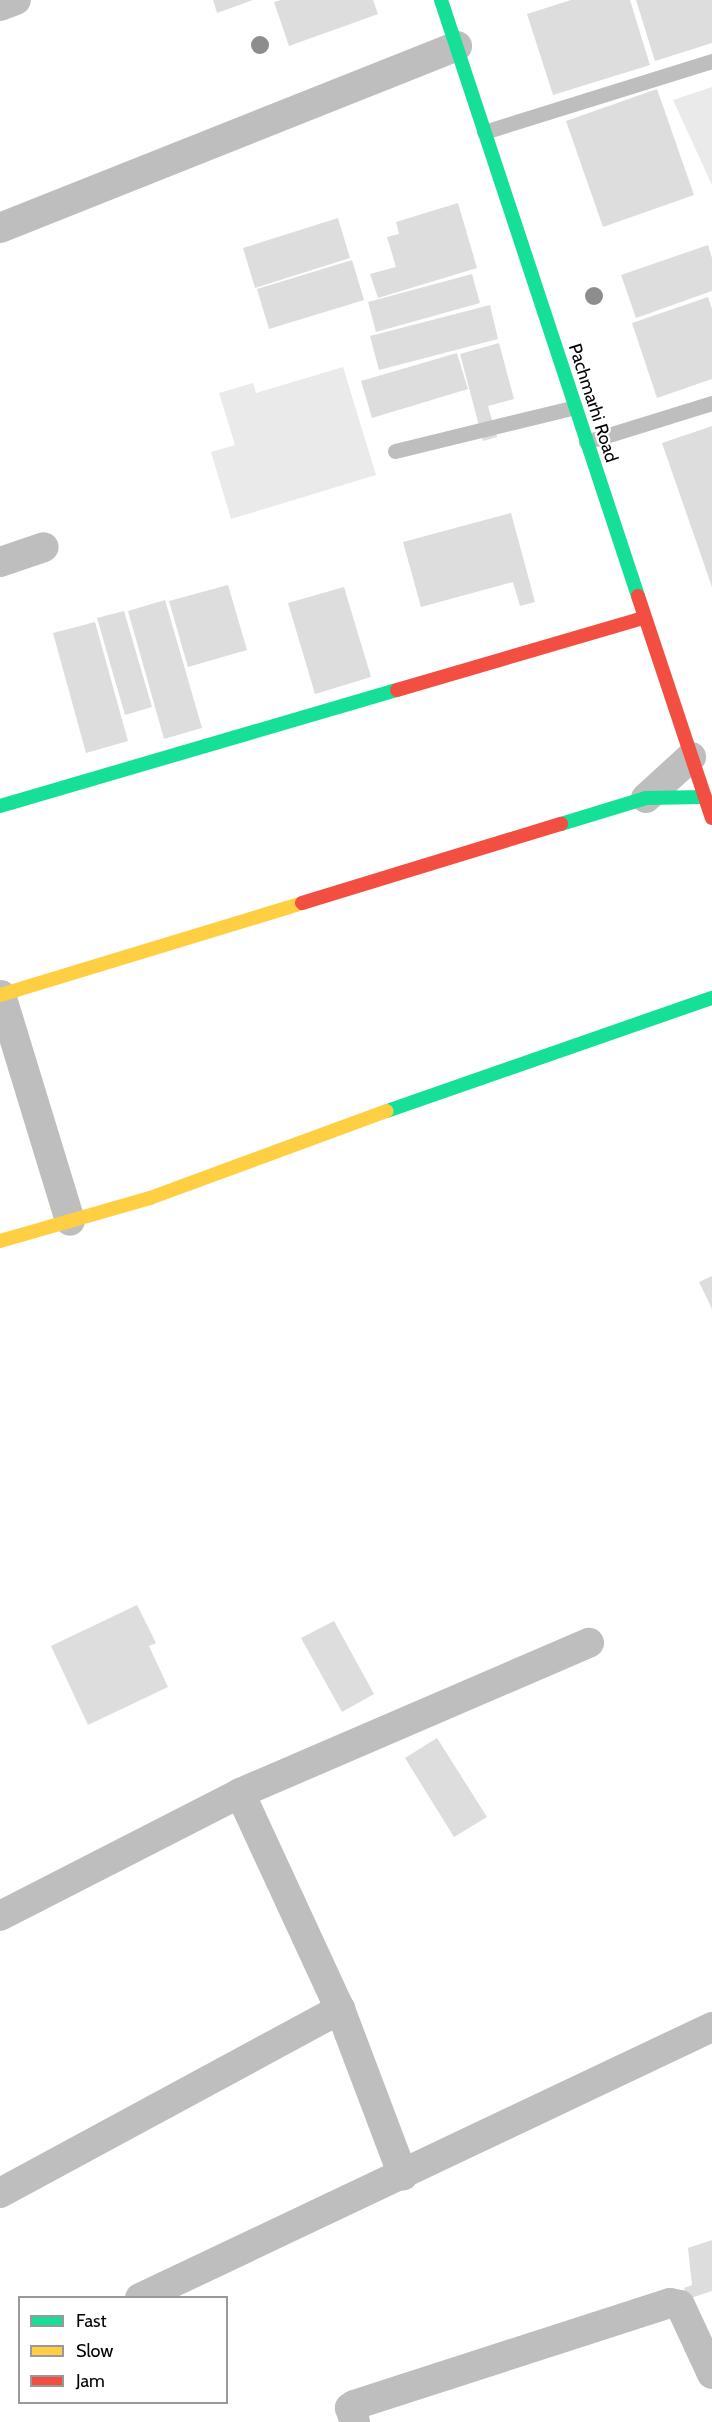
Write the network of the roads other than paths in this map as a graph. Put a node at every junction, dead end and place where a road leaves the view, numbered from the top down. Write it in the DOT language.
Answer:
graph roads {
  1 [pos="16,0"];
  2 [pos="441,0"];
  3 [pos="0,6"];
  4 [pos="457,46"];
  5 [pos="712,61"];
  6 [pos="484,132"];
  7 [pos="0,228"];
  8 [pos="712,403"];
  9 [pos="574,407"];
  10 [pos="586,442"];
  11 [pos="395,451"];
  12 [pos="44,547"];
  13 [pos="0,562"];
  14 [pos="644,618"];
  15 [pos="691,757"];
  16 [pos="705,797"];
  17 [pos="646,798"];
  18 [pos="0,806"];
  19 [pos="712,818"];
  20 [pos="1,995"];
  21 [pos="712,998"];
  22 [pos="70,1221"];
  23 [pos="0,1241"];
  24 [pos="589,1643"];
  25 [pos="240,1793"];
  26 [pos="0,1916"];
  27 [pos="339,2009"];
  28 [pos="712,2027"];
  29 [pos="403,2176"];
  30 [pos="0,2193"];
  31 [pos="144,2296"];
  32 [pos="712,2374"];
  33 [pos="355,2422"];
  1 -- 3 [label="street"];
  2 -- 4 [label="street, Pachmarhi Road"];
  4 -- 6 [label="street, Pachmarhi Road"];
  4 -- 7 [label="street"];
  5 -- 6 [label="lane"];
  6 -- 9 [label="street, Pachmarhi Road"];
  8 -- 10 [label="lane"];
  9 -- 10 [label="street, Pachmarhi Road"];
  9 -- 11 [label="lane"];
  10 -- 14 [label="street, Pachmarhi Road"];
  12 -- 13 [label="street"];
  14 -- 15 [label="street, Pachmarhi Road"];
  14 -- 18 [label="street"];
  15 -- 16 [label="street, Pachmarhi Road"];
  15 -- 17 [label="street"];
  16 -- 17 [label="street"];
  16 -- 19 [label="street, Pachmarhi Road"];
  17 -- 20 [label="street"];
  20 -- 22 [label="street"];
  21 -- 22 [label="street"];
  22 -- 23 [label="street"];
  24 -- 25 [label="street"];
  25 -- 26 [label="street"];
  25 -- 27 [label="street"];
  27 -- 29 [label="street"];
  27 -- 30 [label="street"];
  28 -- 29 [label="street"];
  29 -- 31 [label="street"];
  32 -- 33 [label="street"];
}
